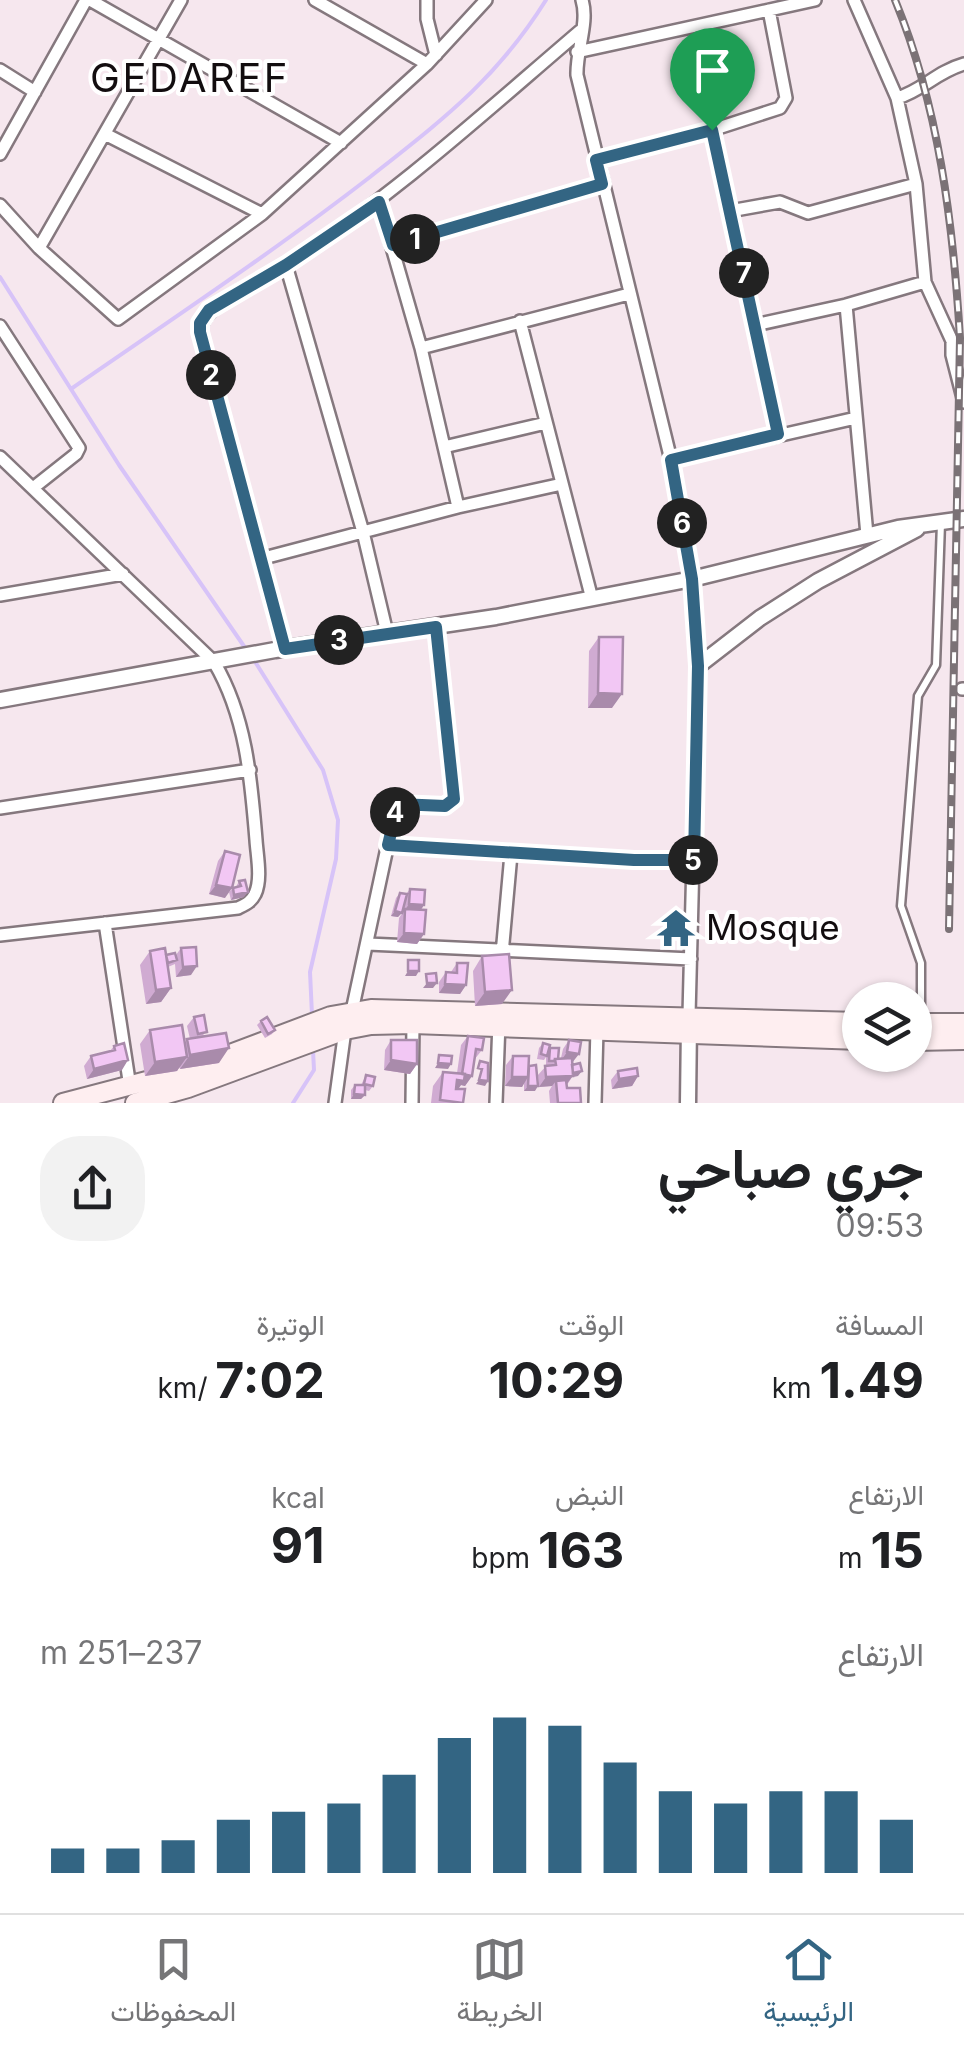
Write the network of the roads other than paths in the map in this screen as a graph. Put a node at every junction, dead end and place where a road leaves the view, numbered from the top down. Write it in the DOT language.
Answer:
graph roads {
  1 [pos="88,0"];
  2 [pos="180,0"];
  3 [pos="427,0"];
  4 [pos="486,0"];
  5 [pos="593,0"];
  6 [pos="816,0"];
  7 [pos="854,0"];
  8 [pos="319,1"];
  9 [pos="583,6"];
  10 [pos="769,10"];
  11 [pos="580,31"];
  12 [pos="158,39"];
  13 [pos="577,52"];
  14 [pos="432,60"];
  15 [pos="964,64"];
  16 [pos="0,70"];
  17 [pos="35,92"];
  18 [pos="897,98"];
  19 [pos="712,130"];
  20 [pos="105,134"];
  21 [pos="341,144"];
  22 [pos="0,154"];
  23 [pos="596,160"];
  24 [pos="602,184"];
  25 [pos="916,184"];
  26 [pos="379,202"];
  27 [pos="0,205"];
  28 [pos="730,211"];
  29 [pos="262,214"];
  30 [pos="393,245"];
  31 [pos="40,248"];
  32 [pos="286,265"];
  33 [pos="926,282"];
  34 [pos="629,294"];
  35 [pos="846,306"];
  36 [pos="520,321"];
  37 [pos="755,324"];
  38 [pos="0,326"];
  39 [pos="958,339"];
  40 [pos="421,348"];
  41 [pos="964,402"];
  42 [pos="856,418"];
  43 [pos="546,423"];
  44 [pos="778,434"];
  45 [pos="444,448"];
  46 [pos="671,460"];
  47 [pos="2,463"];
  48 [pos="562,484"];
  49 [pos="33,488"];
  50 [pos="458,507"];
  51 [pos="964,519"];
  52 [pos="934,522"];
  53 [pos="363,532"];
  54 [pos="867,535"];
  55 [pos="260,559"];
  56 [pos="122,574"];
  57 [pos="692,579"];
  58 [pos="0,584"];
  59 [pos="0,595"];
  60 [pos="592,599"];
  61 [pos="436,627"];
  62 [pos="387,633"];
  63 [pos="280,650"];
  64 [pos="220,660"];
  65 [pos="698,666"];
  66 [pos="0,700"];
  67 [pos="250,770"];
  68 [pos="0,808"];
  69 [pos="388,845"];
  70 [pos="511,854"];
  71 [pos="694,860"];
  72 [pos="105,923"];
  73 [pos="0,936"];
  74 [pos="368,944"];
  75 [pos="503,949"];
  76 [pos="692,959"];
  77 [pos="502,964"];
  78 [pos="919,982"];
  79 [pos="352,1011"];
  80 [pos="500,1011"];
  81 [pos="842,1022"];
  82 [pos="964,1022"];
  83 [pos="932,1023"];
  84 [pos="412,1024"];
  85 [pos="689,1024"];
  86 [pos="597,1029"];
  87 [pos="345,1030"];
  88 [pos="842,1038"];
  89 [pos="964,1040"];
  90 [pos="932,1041"];
  91 [pos="133,1095"];
  92 [pos="62,1103"];
  93 [pos="335,1103"];
  94 [pos="412,1103"];
  95 [pos="496,1103"];
  96 [pos="594,1103"];
  97 [pos="688,1103"];
  1 -- 12 [label="street"];
  1 -- 17 [label="street"];
  2 -- 12 [label="street"];
  3 -- 14 [label="street"];
  4 -- 14 [label="street"];
  5 -- 9 [label="street"];
  6 -- 10 [label="street"];
  7 -- 18 [label="street"];
  8 -- 14 [label="street"];
  9 -- 11 [label="street"];
  10 -- 13 [label="street"];
  10 -- 19 [label="street"];
  11 -- 13 [label="street"];
  11 -- 26 [label="street"];
  12 -- 20 [label="street"];
  12 -- 21 [label="street"];
  13 -- 23 [label="street"];
  14 -- 21 [label="street"];
  15 -- 18 [label="street"];
  16 -- 17 [label="street"];
  17 -- 22 [label="street"];
  18 -- 25 [label="street"];
  19 -- 23 [label="street"];
  19 -- 28 [label="street"];
  20 -- 29 [label="street"];
  20 -- 31 [label="street"];
  21 -- 29 [label="street"];
  23 -- 24 [label="street"];
  24 -- 30 [label="street"];
  24 -- 34 [label="street"];
  25 -- 28 [label="street"];
  25 -- 33 [label="street"];
  26 -- 30 [label="street"];
  26 -- 32 [label="street"];
  27 -- 31 [label="street"];
  28 -- 37 [label="street"];
  29 -- 31 [label="street"];
  30 -- 40 [label="street"];
  32 -- 53 [label="street"];
  32 -- 55 [label="street"];
  33 -- 35 [label="street"];
  33 -- 39 [label="street"];
  34 -- 36 [label="street"];
  34 -- 46 [label="street"];
  35 -- 37 [label="street"];
  35 -- 42 [label="street"];
  36 -- 40 [label="street"];
  36 -- 43 [label="street"];
  37 -- 44 [label="street"];
  38 -- 49 [label="street"];
  39 -- 41 [label="street"];
  40 -- 45 [label="street"];
  42 -- 44 [label="street"];
  42 -- 54 [label="street"];
  43 -- 45 [label="street"];
  43 -- 48 [label="street"];
  44 -- 46 [label="street"];
  45 -- 50 [label="street"];
  46 -- 57 [label="street"];
  47 -- 49 [label="street"];
  48 -- 50 [label="street"];
  48 -- 60 [label="street"];
  49 -- 56 [label="street"];
  50 -- 53 [label="street"];
  51 -- 52 [label="street"];
  52 -- 54 [label="street"];
  52 -- 65 [label="street"];
  52 -- 78 [label="lane"];
  53 -- 55 [label="street"];
  53 -- 62 [label="street"];
  54 -- 57 [label="street"];
  55 -- 63 [label="street"];
  56 -- 59 [label="street"];
  56 -- 64 [label="street"];
  57 -- 60 [label="street"];
  57 -- 65 [label="street"];
  58 -- 59 [label="street"];
  60 -- 61 [label="street"];
  61 -- 62 [label="street"];
  61 -- 69 [label="street"];
  62 -- 63 [label="street"];
  63 -- 64 [label="street"];
  64 -- 66 [label="street"];
  64 -- 67 [label="street"];
  65 -- 71 [label="street"];
  67 -- 68 [label="street"];
  67 -- 72 [label="street"];
  69 -- 70 [label="street"];
  69 -- 74 [label="street"];
  70 -- 71 [label="street"];
  70 -- 75 [label="street"];
  71 -- 76 [label="street"];
  72 -- 73 [label="street"];
  72 -- 91 [label="street"];
  74 -- 75 [label="street"];
  74 -- 79 [label="street"];
  75 -- 76 [label="street"];
  75 -- 77 [label="street"];
  76 -- 85 [label="street"];
  79 -- 80 [label="main road"];
  79 -- 91 [label="main road"];
  80 -- 84 [label="main road"];
  80 -- 85 [label="main road"];
  80 -- 86 [label="main road"];
  80 -- 95 [label="street"];
  81 -- 85 [label="main road"];
  82 -- 83 [label="main road"];
  84 -- 87 [label="main road"];
  84 -- 94 [label="street"];
  85 -- 86 [label="main road"];
  85 -- 88 [label="main road"];
  85 -- 97 [label="street"];
  86 -- 96 [label="street"];
  87 -- 91 [label="main road"];
  87 -- 93 [label="street"];
  89 -- 90 [label="main road"];
  91 -- 92 [label="main road"];
}
